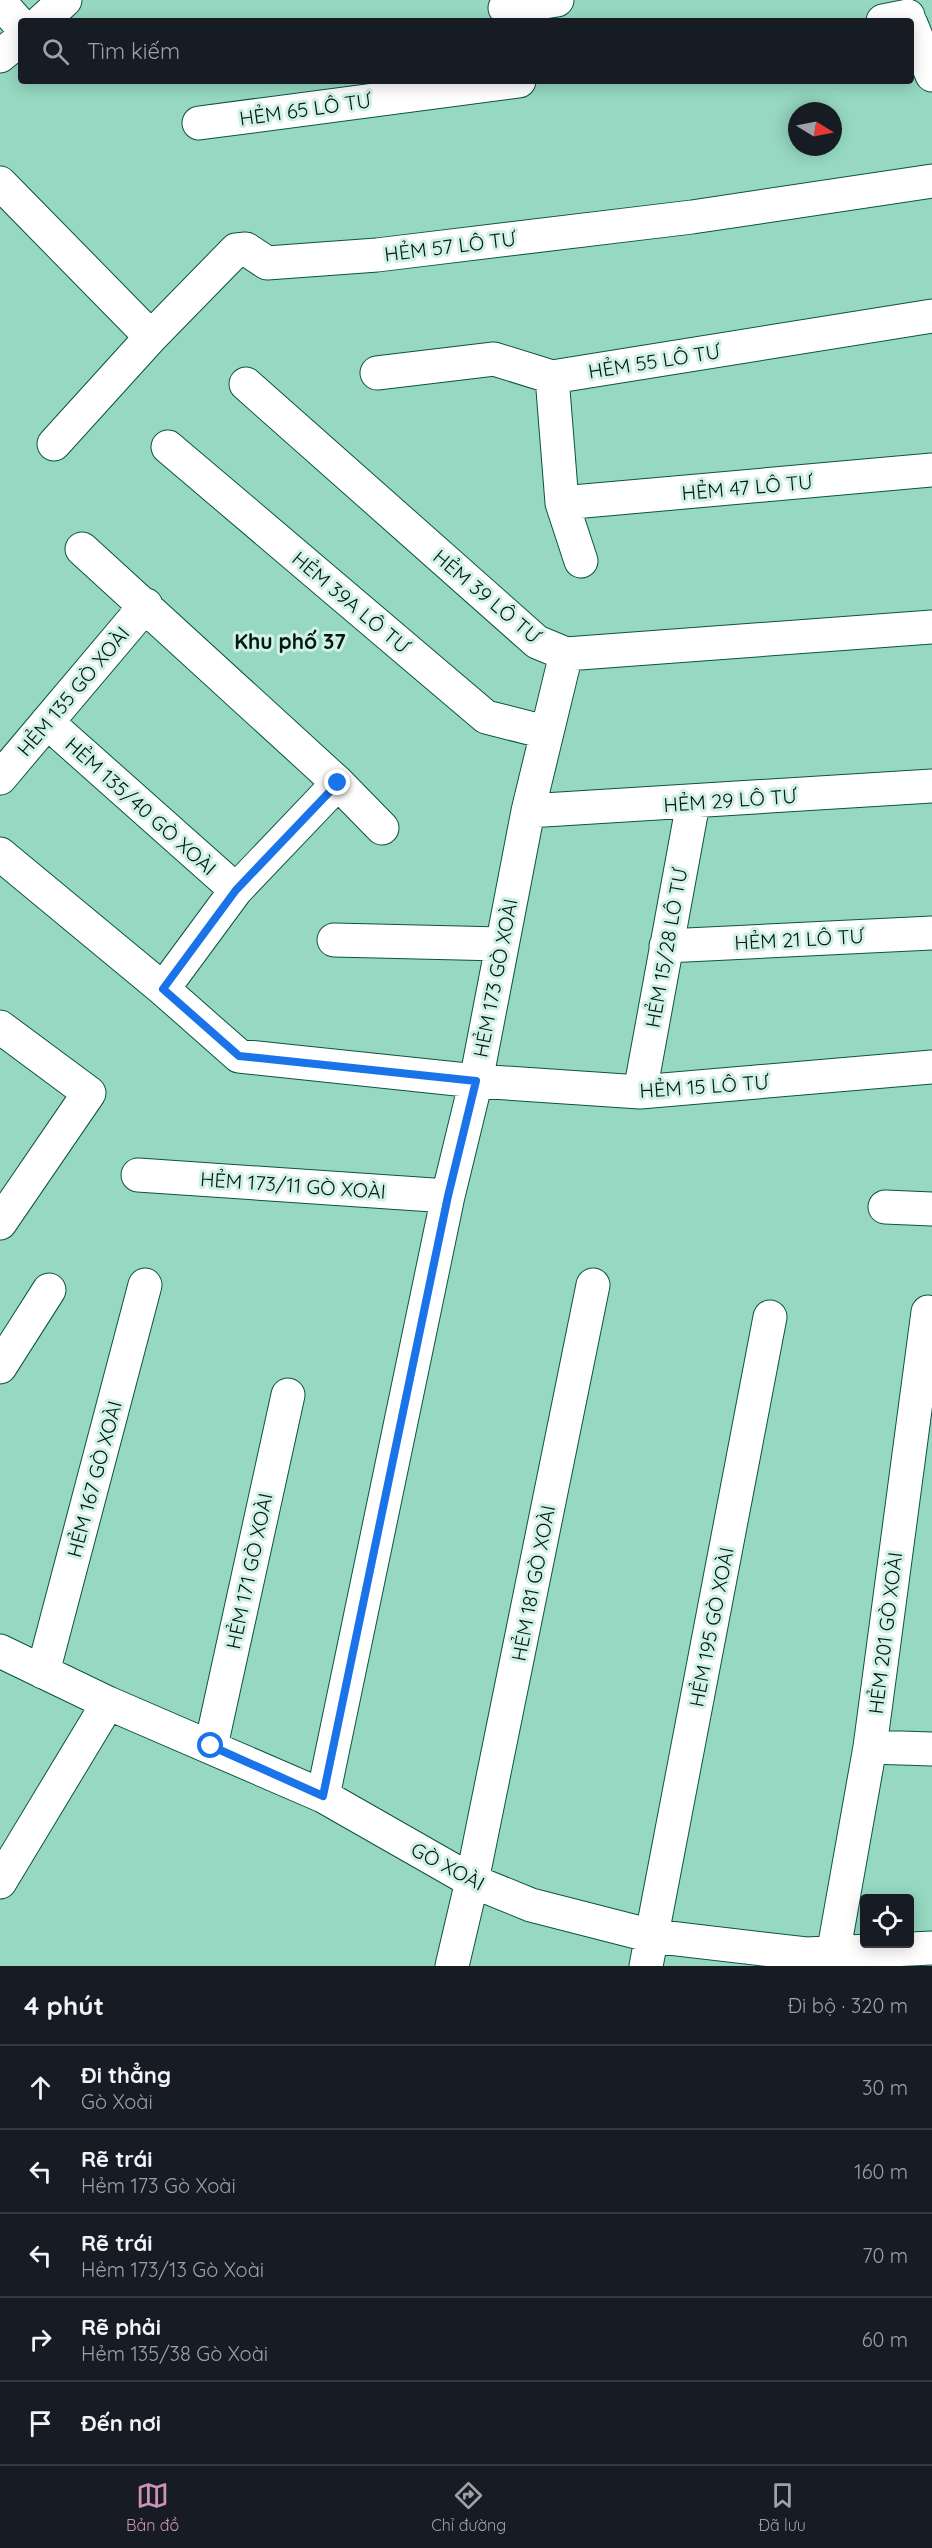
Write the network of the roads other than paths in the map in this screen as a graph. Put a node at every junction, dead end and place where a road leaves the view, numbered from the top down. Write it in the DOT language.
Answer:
graph roads {
  1 [pos="65,0"];
  2 [pos="557,0"];
  3 [pos="0,2"];
  4 [pos="506,10"];
  5 [pos="45,18"];
  6 [pos="18,23"];
  7 [pos="914,40"];
  8 [pos="18,41"];
  9 [pos="0,56"];
  10 [pos="932,75"];
  11 [pos="496,84"];
  12 [pos="199,123"];
  13 [pos="932,181"];
  14 [pos="0,183"];
  15 [pos="932,315"];
  16 [pos="150,337"];
  17 [pos="377,373"];
  18 [pos="552,377"];
  19 [pos="246,384"];
  20 [pos="54,444"];
  21 [pos="168,447"];
  22 [pos="932,470"];
  23 [pos="562,503"];
  24 [pos="82,549"];
  25 [pos="581,561"];
  26 [pos="146,605"];
  27 [pos="932,627"];
  28 [pos="566,654"];
  29 [pos="47,722"];
  30 [pos="545,732"];
  31 [pos="0,778"];
  32 [pos="338,783"];
  33 [pos="932,786"];
  34 [pos="693,803"];
  35 [pos="528,811"];
  36 [pos="382,828"];
  37 [pos="0,854"];
  38 [pos="236,890"];
  39 [pos="932,933"];
  40 [pos="334,940"];
  41 [pos="501,944"];
  42 [pos="666,946"];
  43 [pos="163,989"];
  44 [pos="0,1026"];
  45 [pos="932,1067"];
  46 [pos="476,1081"];
  47 [pos="640,1092"];
  48 [pos="138,1175"];
  49 [pos="448,1196"];
  50 [pos="885,1207"];
  51 [pos="932,1209"];
  52 [pos="0,1222"];
  53 [pos="146,1285"];
  54 [pos="593,1285"];
  55 [pos="49,1290"];
  56 [pos="928,1312"];
  57 [pos="770,1317"];
  58 [pos="0,1367"];
  59 [pos="924,1385"];
  60 [pos="288,1395"];
  61 [pos="0,1651"];
  62 [pos="43,1672"];
  63 [pos="108,1703"];
  64 [pos="211,1746"];
  65 [pos="870,1747"];
  66 [pos="932,1749"];
  67 [pos="323,1796"];
  68 [pos="472,1881"];
  69 [pos="0,1882"];
  70 [pos="932,1948"];
  71 [pos="649,1951"];
  72 [pos="832,1960"];
  73 [pos="452,1966"];
  1 -- 5 [label="street"];
  2 -- 4 [label="street"];
  3 -- 6 [label="street"];
  7 -- 10 [label="street"];
  8 -- 9 [label="street"];
  11 -- 12 [label="street, HẺM 65 LÔ TƯ"];
  13 -- 16 [label="street, HẺM 57 LÔ TƯ"];
  14 -- 16 [label="street"];
  15 -- 18 [label="street, HẺM 55 LÔ TƯ"];
  16 -- 20 [label="street, HẺM 57 LÔ TƯ"];
  17 -- 18 [label="street, HẺM 55 LÔ TƯ"];
  18 -- 23 [label="street"];
  19 -- 28 [label="street, HẺM 39 LÔ TƯ"];
  21 -- 30 [label="street, HẺM 39A LÔ TƯ"];
  22 -- 23 [label="street, HẺM 47 LÔ TƯ"];
  23 -- 25 [label="street"];
  24 -- 26 [label="street"];
  26 -- 29 [label="street, HẺM 135 GÒ XOÀI"];
  26 -- 32 [label="street"];
  27 -- 28 [label="street, HẺM 39 LÔ TƯ"];
  28 -- 30 [label="street, HẺM 173 GÒ XOÀI"];
  29 -- 31 [label="street, HẺM 135 GÒ XOÀI"];
  29 -- 38 [label="street, HẺM 135/40 GÒ XOÀI"];
  30 -- 35 [label="street, HẺM 173 GÒ XOÀI"];
  32 -- 36 [label="street"];
  32 -- 38 [label="street"];
  33 -- 34 [label="street, HẺM 29 LÔ TƯ"];
  34 -- 35 [label="street, HẺM 29 LÔ TƯ"];
  34 -- 42 [label="street, HẺM 15/28 LÔ TƯ"];
  35 -- 41 [label="street, HẺM 173 GÒ XOÀI"];
  37 -- 43 [label="street, HẺM 15 LÔ TƯ"];
  38 -- 43 [label="street"];
  39 -- 42 [label="street, HẺM 21 LÔ TƯ"];
  40 -- 41 [label="street"];
  41 -- 46 [label="street, HẺM 173 GÒ XOÀI"];
  42 -- 47 [label="street, HẺM 15/28 LÔ TƯ"];
  43 -- 46 [label="street, HẺM 15 LÔ TƯ"];
  44 -- 52 [label="street"];
  45 -- 47 [label="street, HẺM 15 LÔ TƯ"];
  46 -- 47 [label="street, HẺM 15 LÔ TƯ"];
  46 -- 49 [label="street, HẺM 173 GÒ XOÀI"];
  48 -- 49 [label="street, HẺM 173/11 GÒ XOÀI"];
  49 -- 67 [label="street, HẺM 173 GÒ XOÀI"];
  50 -- 51 [label="street"];
  53 -- 62 [label="street, HẺM 167 GÒ XOÀI"];
  54 -- 68 [label="street, HẺM 181 GÒ XOÀI"];
  55 -- 58 [label="street"];
  56 -- 59 [label="street, HẺM 201 GÒ XOÀI"];
  57 -- 71 [label="street, HẺM 195 GÒ XOÀI"];
  59 -- 65 [label="street, HẺM 201 GÒ XOÀI"];
  60 -- 64 [label="street, HẺM 171 GÒ XOÀI"];
  61 -- 62 [label="street, GÒ XOÀI"];
  62 -- 63 [label="street, GÒ XOÀI"];
  63 -- 64 [label="street, GÒ XOÀI"];
  63 -- 69 [label="street"];
  64 -- 67 [label="street, GÒ XOÀI"];
  65 -- 66 [label="street"];
  65 -- 72 [label="street, HẺM 201 GÒ XOÀI"];
  67 -- 68 [label="street, GÒ XOÀI"];
  68 -- 71 [label="street, GÒ XOÀI"];
  68 -- 73 [label="street, HẺM 181 GÒ XOÀI"];
  70 -- 72 [label="street, GÒ XOÀI"];
  71 -- 72 [label="street, GÒ XOÀI"];
}
